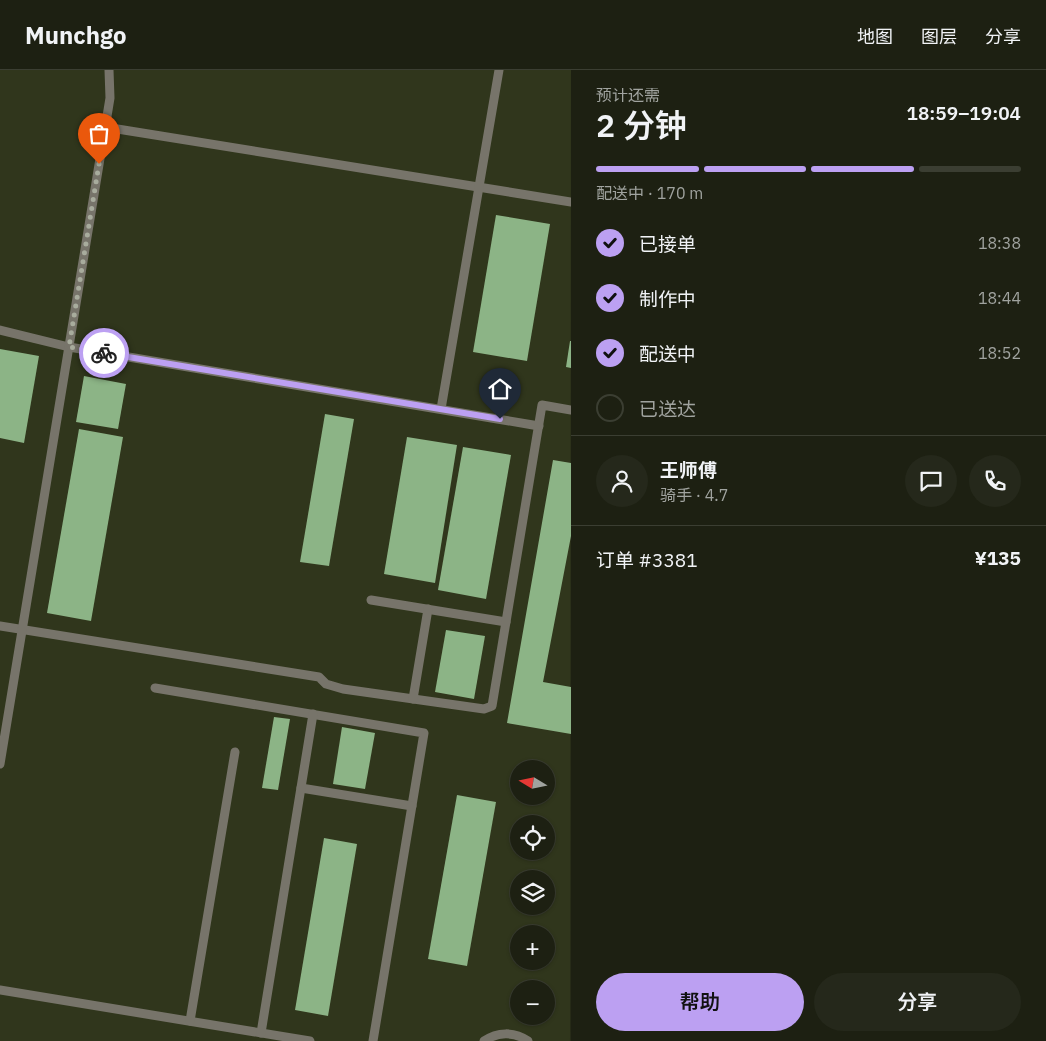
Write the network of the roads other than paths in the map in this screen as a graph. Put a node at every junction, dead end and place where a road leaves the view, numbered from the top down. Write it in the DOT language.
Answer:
graph roads {
  1 [pos="109,70"];
  2 [pos="499,70"];
  3 [pos="105,128"];
  4 [pos="479,188"];
  5 [pos="571,202"];
  6 [pos="0,330"];
  7 [pos="69,347"];
  8 [pos="441,409"];
  9 [pos="571,410"];
  10 [pos="538,426"];
  11 [pos="371,600"];
  12 [pos="428,609"];
  13 [pos="506,622"];
  14 [pos="0,626"];
  15 [pos="22,629"];
  16 [pos="155,688"];
  17 [pos="413,699"];
  18 [pos="313,714"];
  19 [pos="235,752"];
  20 [pos="0,764"];
  21 [pos="301,788"];
  22 [pos="412,806"];
  23 [pos="0,990"];
  24 [pos="190,1021"];
  25 [pos="261,1033"];
  26 [pos="310,1041"];
  27 [pos="373,1041"];
  28 [pos="484,1041"];
  29 [pos="528,1041"];
  1 -- 3 [label="lane"];
  2 -- 4 [label="lane"];
  3 -- 4 [label="lane"];
  3 -- 7 [label="lane"];
  4 -- 5 [label="lane"];
  4 -- 8 [label="lane"];
  6 -- 7 [label="lane"];
  7 -- 8 [label="lane"];
  7 -- 15 [label="lane"];
  8 -- 10 [label="lane"];
  9 -- 10 [label="lane"];
  10 -- 13 [label="lane"];
  11 -- 12 [label="lane"];
  12 -- 13 [label="lane"];
  12 -- 17 [label="lane"];
  13 -- 17 [label="lane"];
  14 -- 15 [label="lane"];
  15 -- 17 [label="lane"];
  15 -- 20 [label="lane"];
  16 -- 18 [label="lane"];
  18 -- 21 [label="lane"];
  18 -- 22 [label="lane"];
  19 -- 24 [label="lane"];
  21 -- 22 [label="lane"];
  21 -- 25 [label="lane"];
  22 -- 27 [label="lane"];
  23 -- 24 [label="lane"];
  24 -- 25 [label="lane"];
  25 -- 26 [label="lane"];
  28 -- 29 [label="lane"];
}
